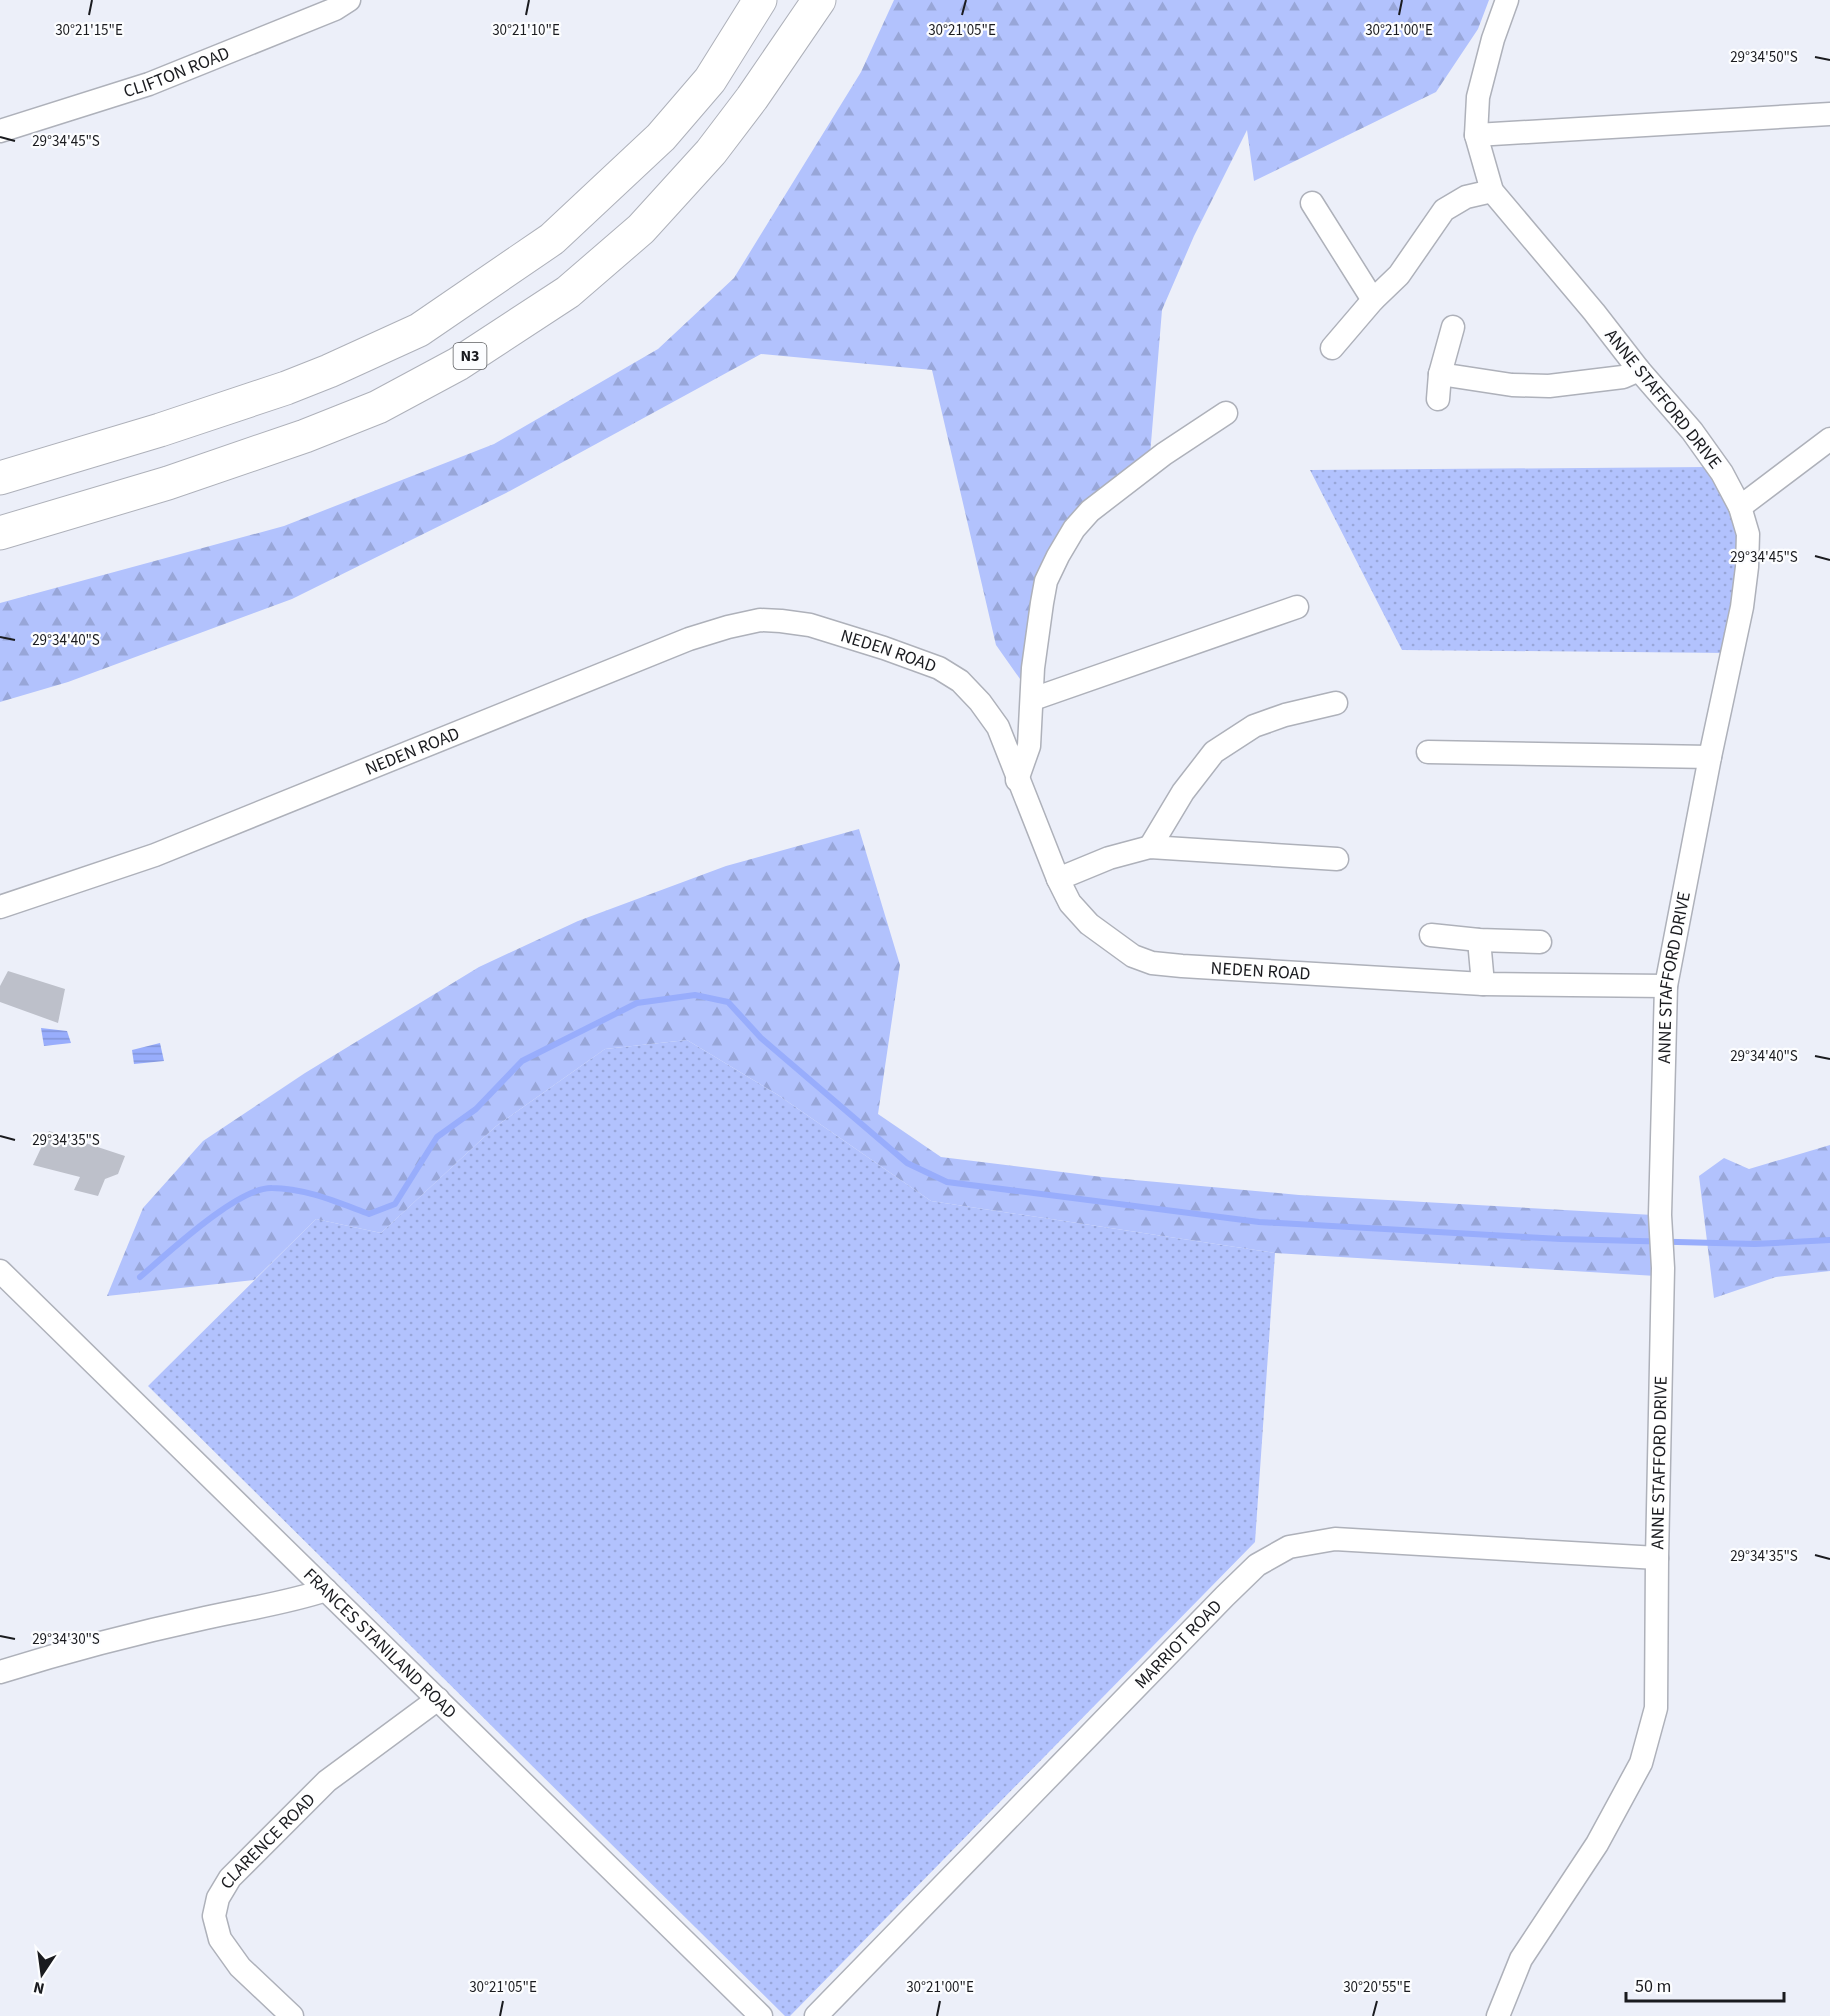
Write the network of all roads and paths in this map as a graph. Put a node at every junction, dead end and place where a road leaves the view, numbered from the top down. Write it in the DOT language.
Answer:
graph roads {
  1 [pos="349,0"];
  2 [pos="760,0"];
  3 [pos="819,0"];
  4 [pos="1507,0"];
  5 [pos="1830,114"];
  6 [pos="0,131"];
  7 [pos="1476,135"];
  8 [pos="1492,191"];
  9 [pos="1312,203"];
  10 [pos="1373,300"];
  11 [pos="1453,327"];
  12 [pos="1332,348"];
  13 [pos="1638,370"];
  14 [pos="1440,374"];
  15 [pos="1438,399"];
  16 [pos="1226,413"];
  17 [pos="1830,439"];
  18 [pos="0,478"];
  19 [pos="1740,507"];
  20 [pos="0,533"];
  21 [pos="1297,607"];
  22 [pos="1033,699"];
  23 [pos="1336,703"];
  24 [pos="1428,752"];
  25 [pos="1710,757"];
  26 [pos="1017,780"];
  27 [pos="1150,847"];
  28 [pos="1337,859"];
  29 [pos="1058,879"];
  30 [pos="0,907"];
  31 [pos="1431,935"];
  32 [pos="1479,940"];
  33 [pos="1540,942"];
  34 [pos="1483,984"];
  35 [pos="1666,986"];
  36 [pos="0,1271"];
  37 [pos="1657,1558"];
  38 [pos="326,1590"];
  39 [pos="0,1672"];
  40 [pos="438,1699"];
  41 [pos="292,2016"];
  42 [pos="761,2016"];
  43 [pos="816,2016"];
  44 [pos="1498,2016"];
  1 -- 6 [label="street, CLIFTON ROAD"];
  2 -- 18 [label="highway"];
  3 -- 20 [label="highway, N3"];
  4 -- 7 [label="street, ANNE STAFFORD DRIVE"];
  5 -- 7 [label="street"];
  7 -- 8 [label="street, ANNE STAFFORD DRIVE"];
  8 -- 10 [label="street"];
  8 -- 13 [label="street, ANNE STAFFORD DRIVE"];
  9 -- 10 [label="street"];
  10 -- 12 [label="street"];
  11 -- 14 [label="street"];
  13 -- 14 [label="street"];
  13 -- 19 [label="street, ANNE STAFFORD DRIVE"];
  14 -- 15 [label="street"];
  16 -- 22 [label="street"];
  17 -- 19 [label="street"];
  19 -- 25 [label="street, ANNE STAFFORD DRIVE"];
  21 -- 22 [label="street"];
  22 -- 26 [label="street"];
  23 -- 27 [label="street"];
  24 -- 25 [label="street"];
  25 -- 35 [label="street, ANNE STAFFORD DRIVE"];
  26 -- 29 [label="street, NEDEN ROAD"];
  26 -- 30 [label="street, NEDEN ROAD"];
  27 -- 28 [label="street"];
  27 -- 29 [label="street"];
  29 -- 34 [label="street, NEDEN ROAD"];
  31 -- 32 [label="street"];
  32 -- 33 [label="street"];
  32 -- 34 [label="street"];
  34 -- 35 [label="street, NEDEN ROAD"];
  35 -- 37 [label="street, ANNE STAFFORD DRIVE"];
  36 -- 38 [label="street, FRANCES STANILAND ROAD"];
  37 -- 43 [label="street, MARRIOT ROAD"];
  37 -- 44 [label="street, ANNE STAFFORD DRIVE"];
  38 -- 39 [label="street"];
  38 -- 40 [label="street, FRANCES STANILAND ROAD"];
  40 -- 41 [label="street, CLARENCE ROAD"];
  40 -- 42 [label="street, FRANCES STANILAND ROAD"];
}
